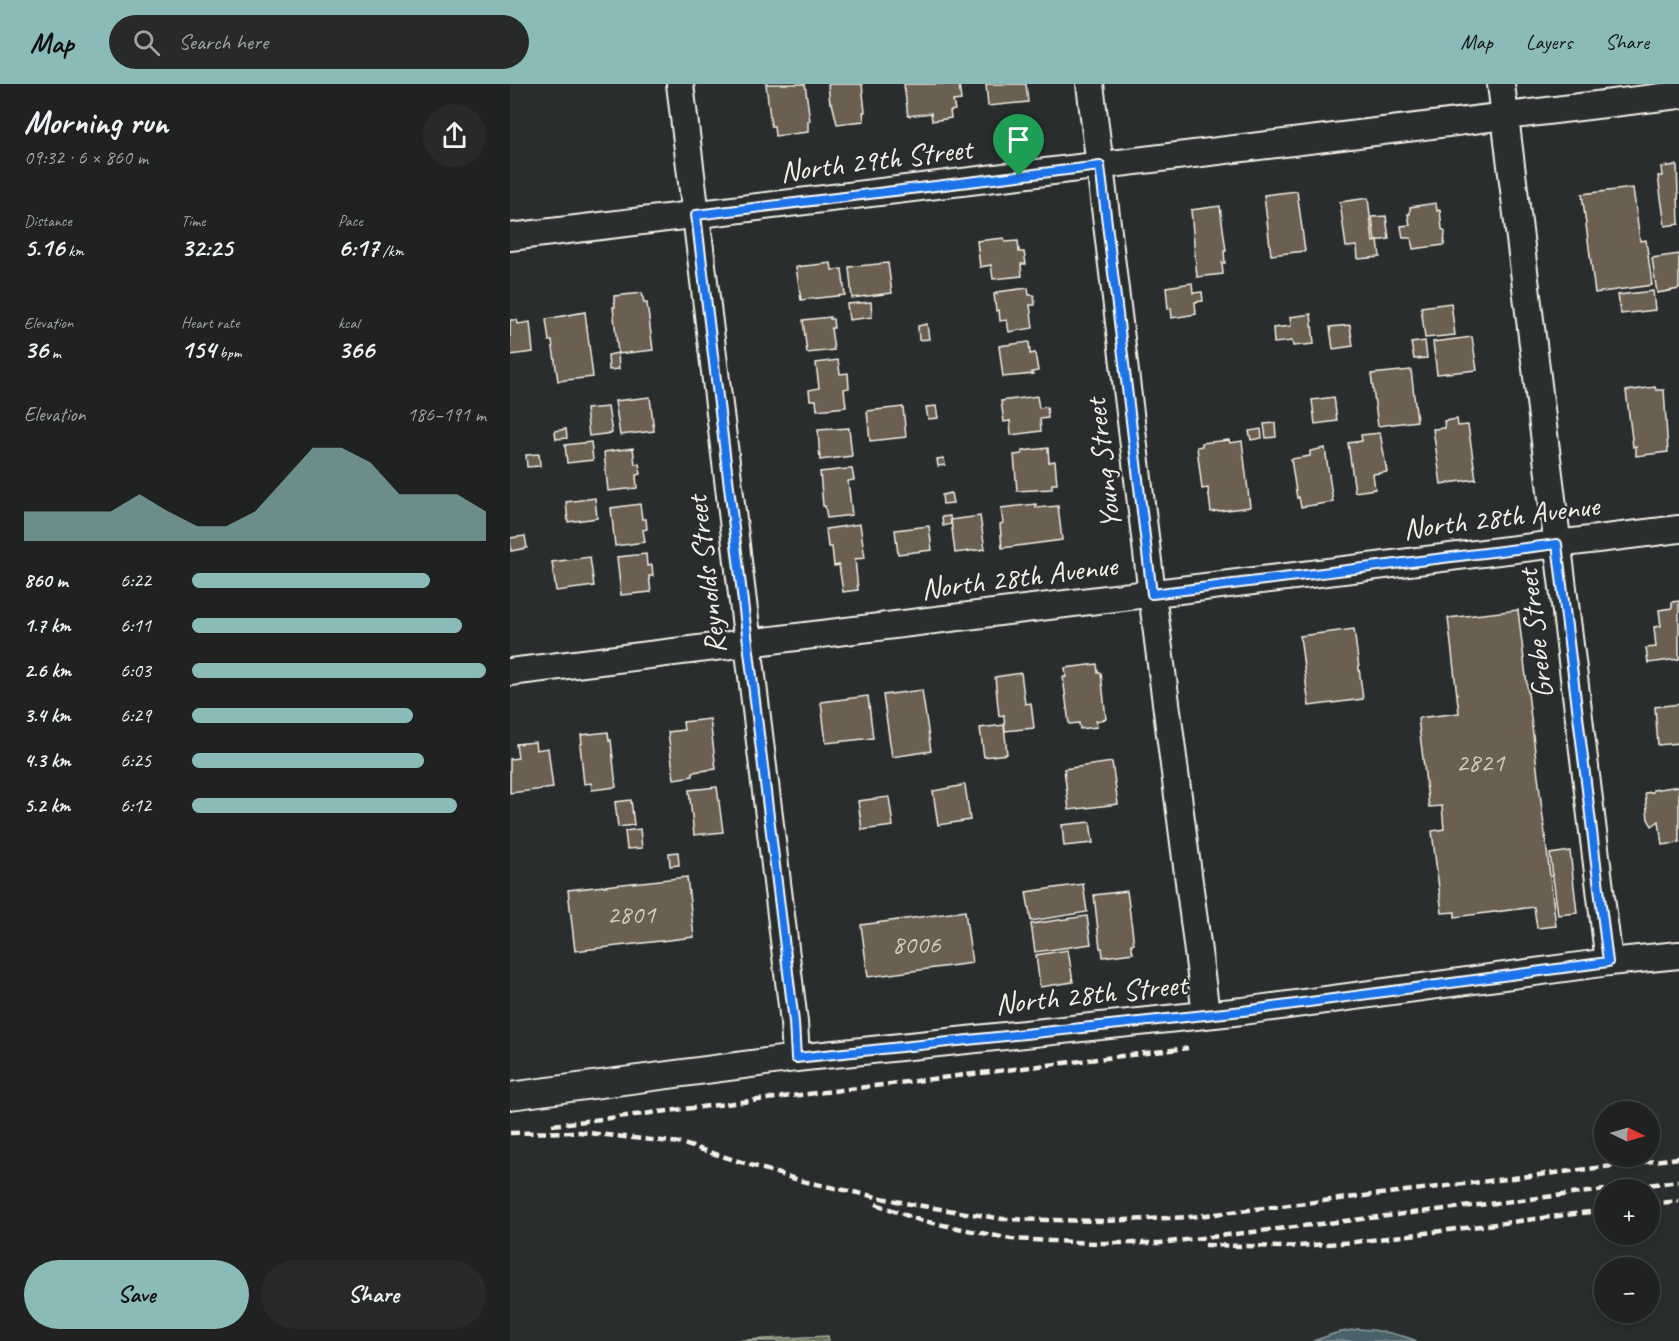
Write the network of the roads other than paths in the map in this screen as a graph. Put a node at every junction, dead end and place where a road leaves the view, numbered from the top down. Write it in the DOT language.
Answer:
graph roads {
  1 [pos="680,84"];
  2 [pos="1090,84"];
  3 [pos="1501,84"];
  4 [pos="1679,95"];
  5 [pos="1505,116"];
  6 [pos="1100,166"];
  7 [pos="696,215"];
  8 [pos="510,237"];
  9 [pos="1679,529"];
  10 [pos="1557,544"];
  11 [pos="1152,594"];
  12 [pos="747,643"];
  13 [pos="510,672"];
  14 [pos="1679,955"];
  15 [pos="1608,962"];
  16 [pos="1206,1014"];
  17 [pos="796,1058"];
  18 [pos="510,1096"];
  1 -- 7 [label="street, Reynolds Street"];
  2 -- 6 [label="street, Young Street"];
  3 -- 5 [label="street, Grebe Street"];
  4 -- 5 [label="street, North 29th Street"];
  5 -- 6 [label="street, North 29th Street"];
  5 -- 10 [label="street, Grebe Street"];
  6 -- 7 [label="street, North 29th Street"];
  6 -- 11 [label="street, Young Street"];
  7 -- 8 [label="street, North 29th Street"];
  7 -- 12 [label="street, Reynolds Street"];
  9 -- 10 [label="street, North 28th Avenue"];
  10 -- 11 [label="street, North 28th Avenue"];
  10 -- 15 [label="street, Grebe Street"];
  11 -- 12 [label="street, North 28th Avenue"];
  11 -- 16 [label="street, Young Street"];
  12 -- 13 [label="street, North 28th Avenue"];
  12 -- 17 [label="street, Reynolds Street"];
  14 -- 15 [label="street, North 28th Street"];
  15 -- 16 [label="street, North 28th Street"];
  16 -- 17 [label="street, North 28th Street"];
  17 -- 18 [label="street, North 28th Street"];
}
